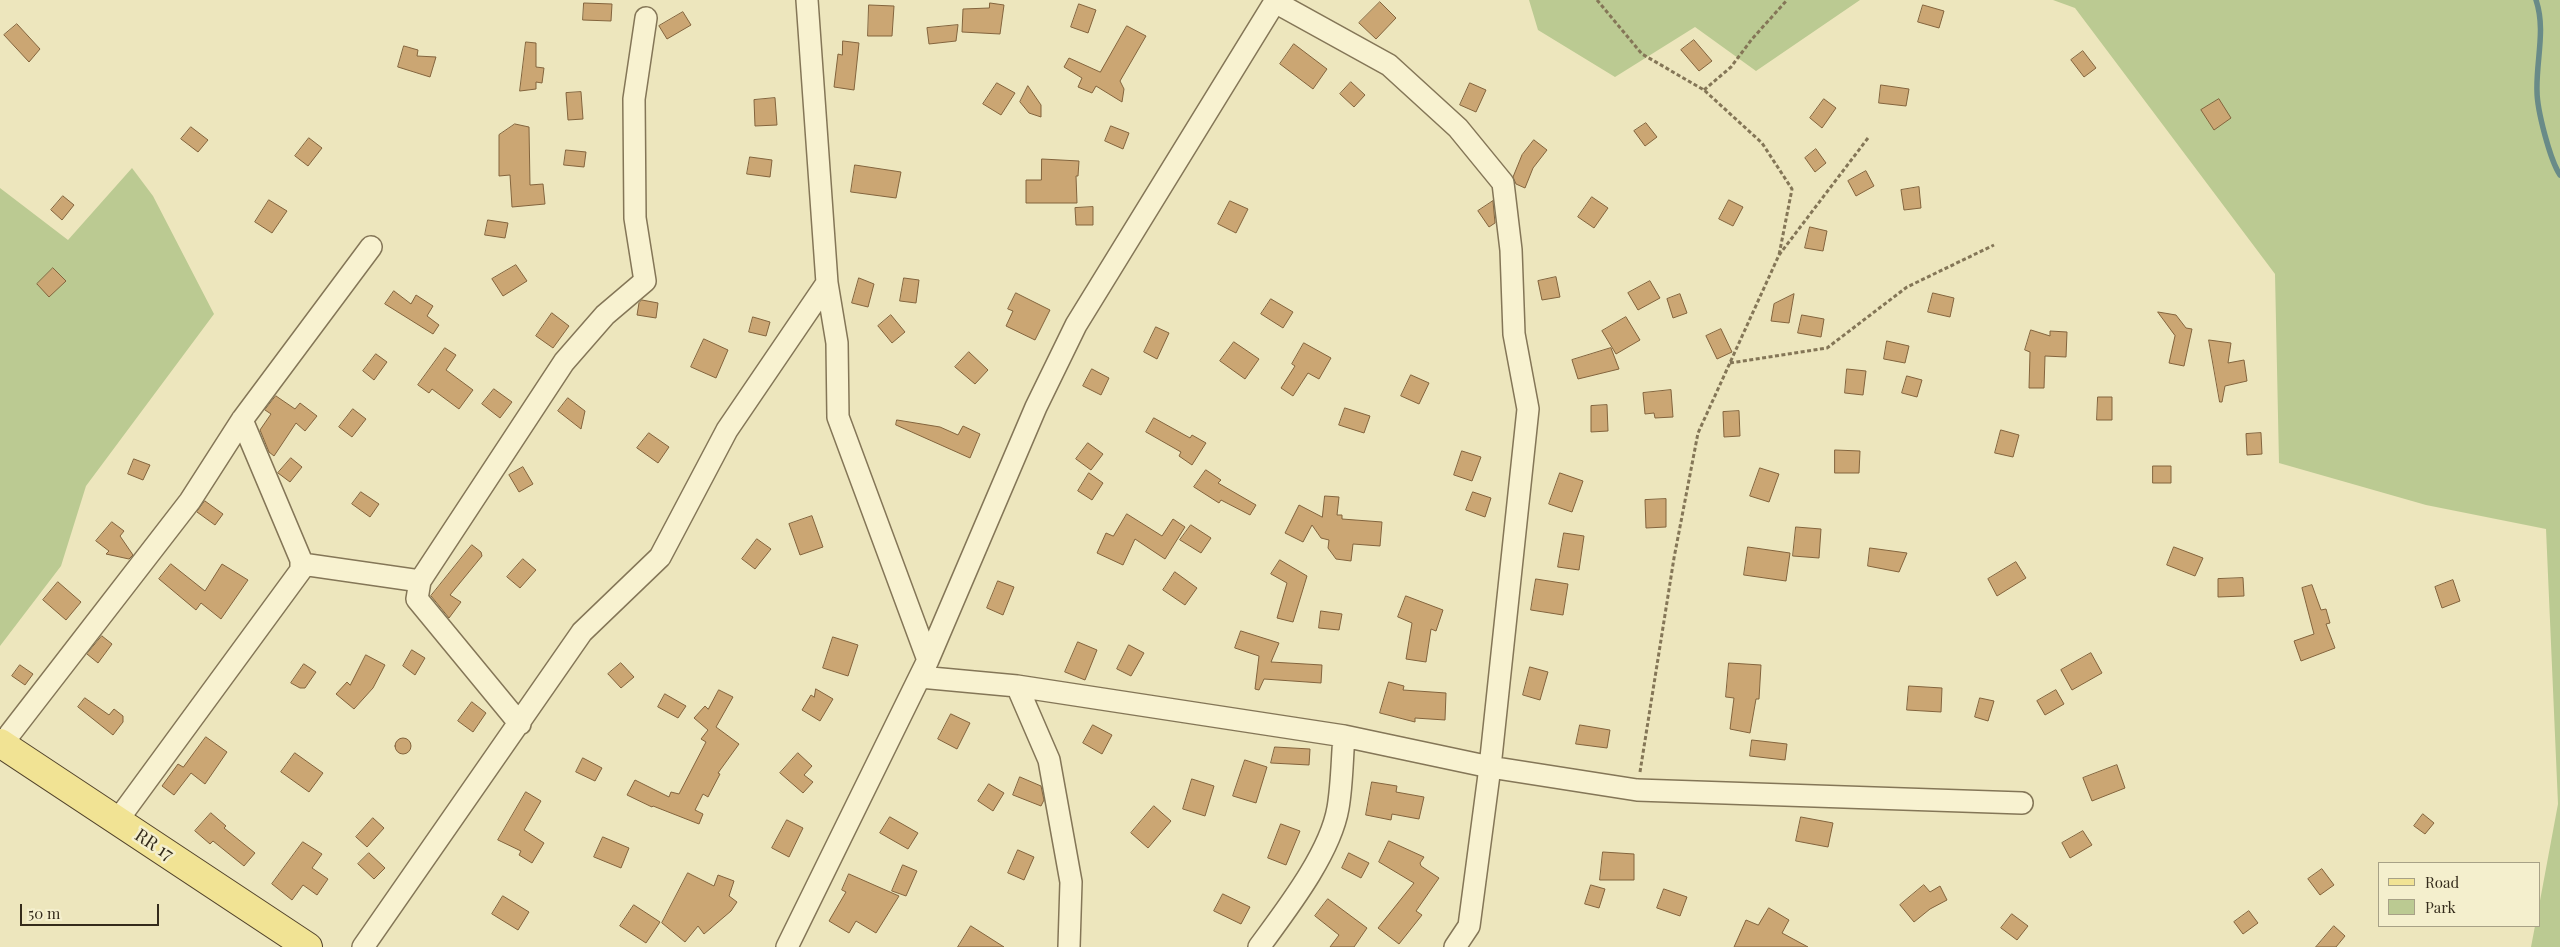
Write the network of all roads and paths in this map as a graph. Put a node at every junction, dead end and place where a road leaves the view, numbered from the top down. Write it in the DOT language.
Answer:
graph roads {
  1 [pos="807,0"];
  2 [pos="1597,0"];
  3 [pos="1787,0"];
  4 [pos="1276,1"];
  5 [pos="646,18"];
  6 [pos="1704,90"];
  7 [pos="1868,138"];
  8 [pos="1994,245"];
  9 [pos="370,247"];
  10 [pos="1779,255"];
  11 [pos="827,284"];
  12 [pos="1730,363"];
  13 [pos="242,420"];
  14 [pos="302,564"];
  15 [pos="420,581"];
  16 [pos="924,668"];
  17 [pos="1017,686"];
  18 [pos="520,724"];
  19 [pos="1344,736"];
  20 [pos="1,743"];
  21 [pos="1490,767"];
  22 [pos="1637,790"];
  23 [pos="2022,803"];
  24 [pos="117,821"];
  25 [pos="308,947"];
  26 [pos="363,947"];
  27 [pos="787,947"];
  28 [pos="1069,947"];
  29 [pos="1259,947"];
  30 [pos="1455,947"];
  1 -- 11 [label="street"];
  2 -- 6 [label="path"];
  3 -- 6 [label="path"];
  4 -- 16 [label="street"];
  4 -- 21 [label="street"];
  5 -- 15 [label="street"];
  6 -- 10 [label="path"];
  7 -- 10 [label="path"];
  8 -- 12 [label="path"];
  9 -- 13 [label="street"];
  10 -- 12 [label="path"];
  11 -- 16 [label="street"];
  11 -- 18 [label="street"];
  12 -- 22 [label="path"];
  13 -- 14 [label="street"];
  13 -- 20 [label="street"];
  14 -- 15 [label="street"];
  14 -- 24 [label="street"];
  15 -- 18 [label="street"];
  16 -- 17 [label="street"];
  16 -- 27 [label="street"];
  17 -- 19 [label="street"];
  17 -- 28 [label="street"];
  18 -- 26 [label="street"];
  19 -- 21 [label="street"];
  19 -- 29 [label="street"];
  20 -- 24 [label="main road, RR 17 / RR 17"];
  21 -- 22 [label="street"];
  21 -- 30 [label="street"];
  22 -- 23 [label="street"];
  24 -- 25 [label="main road, RR 17 / RR 17"];
}
